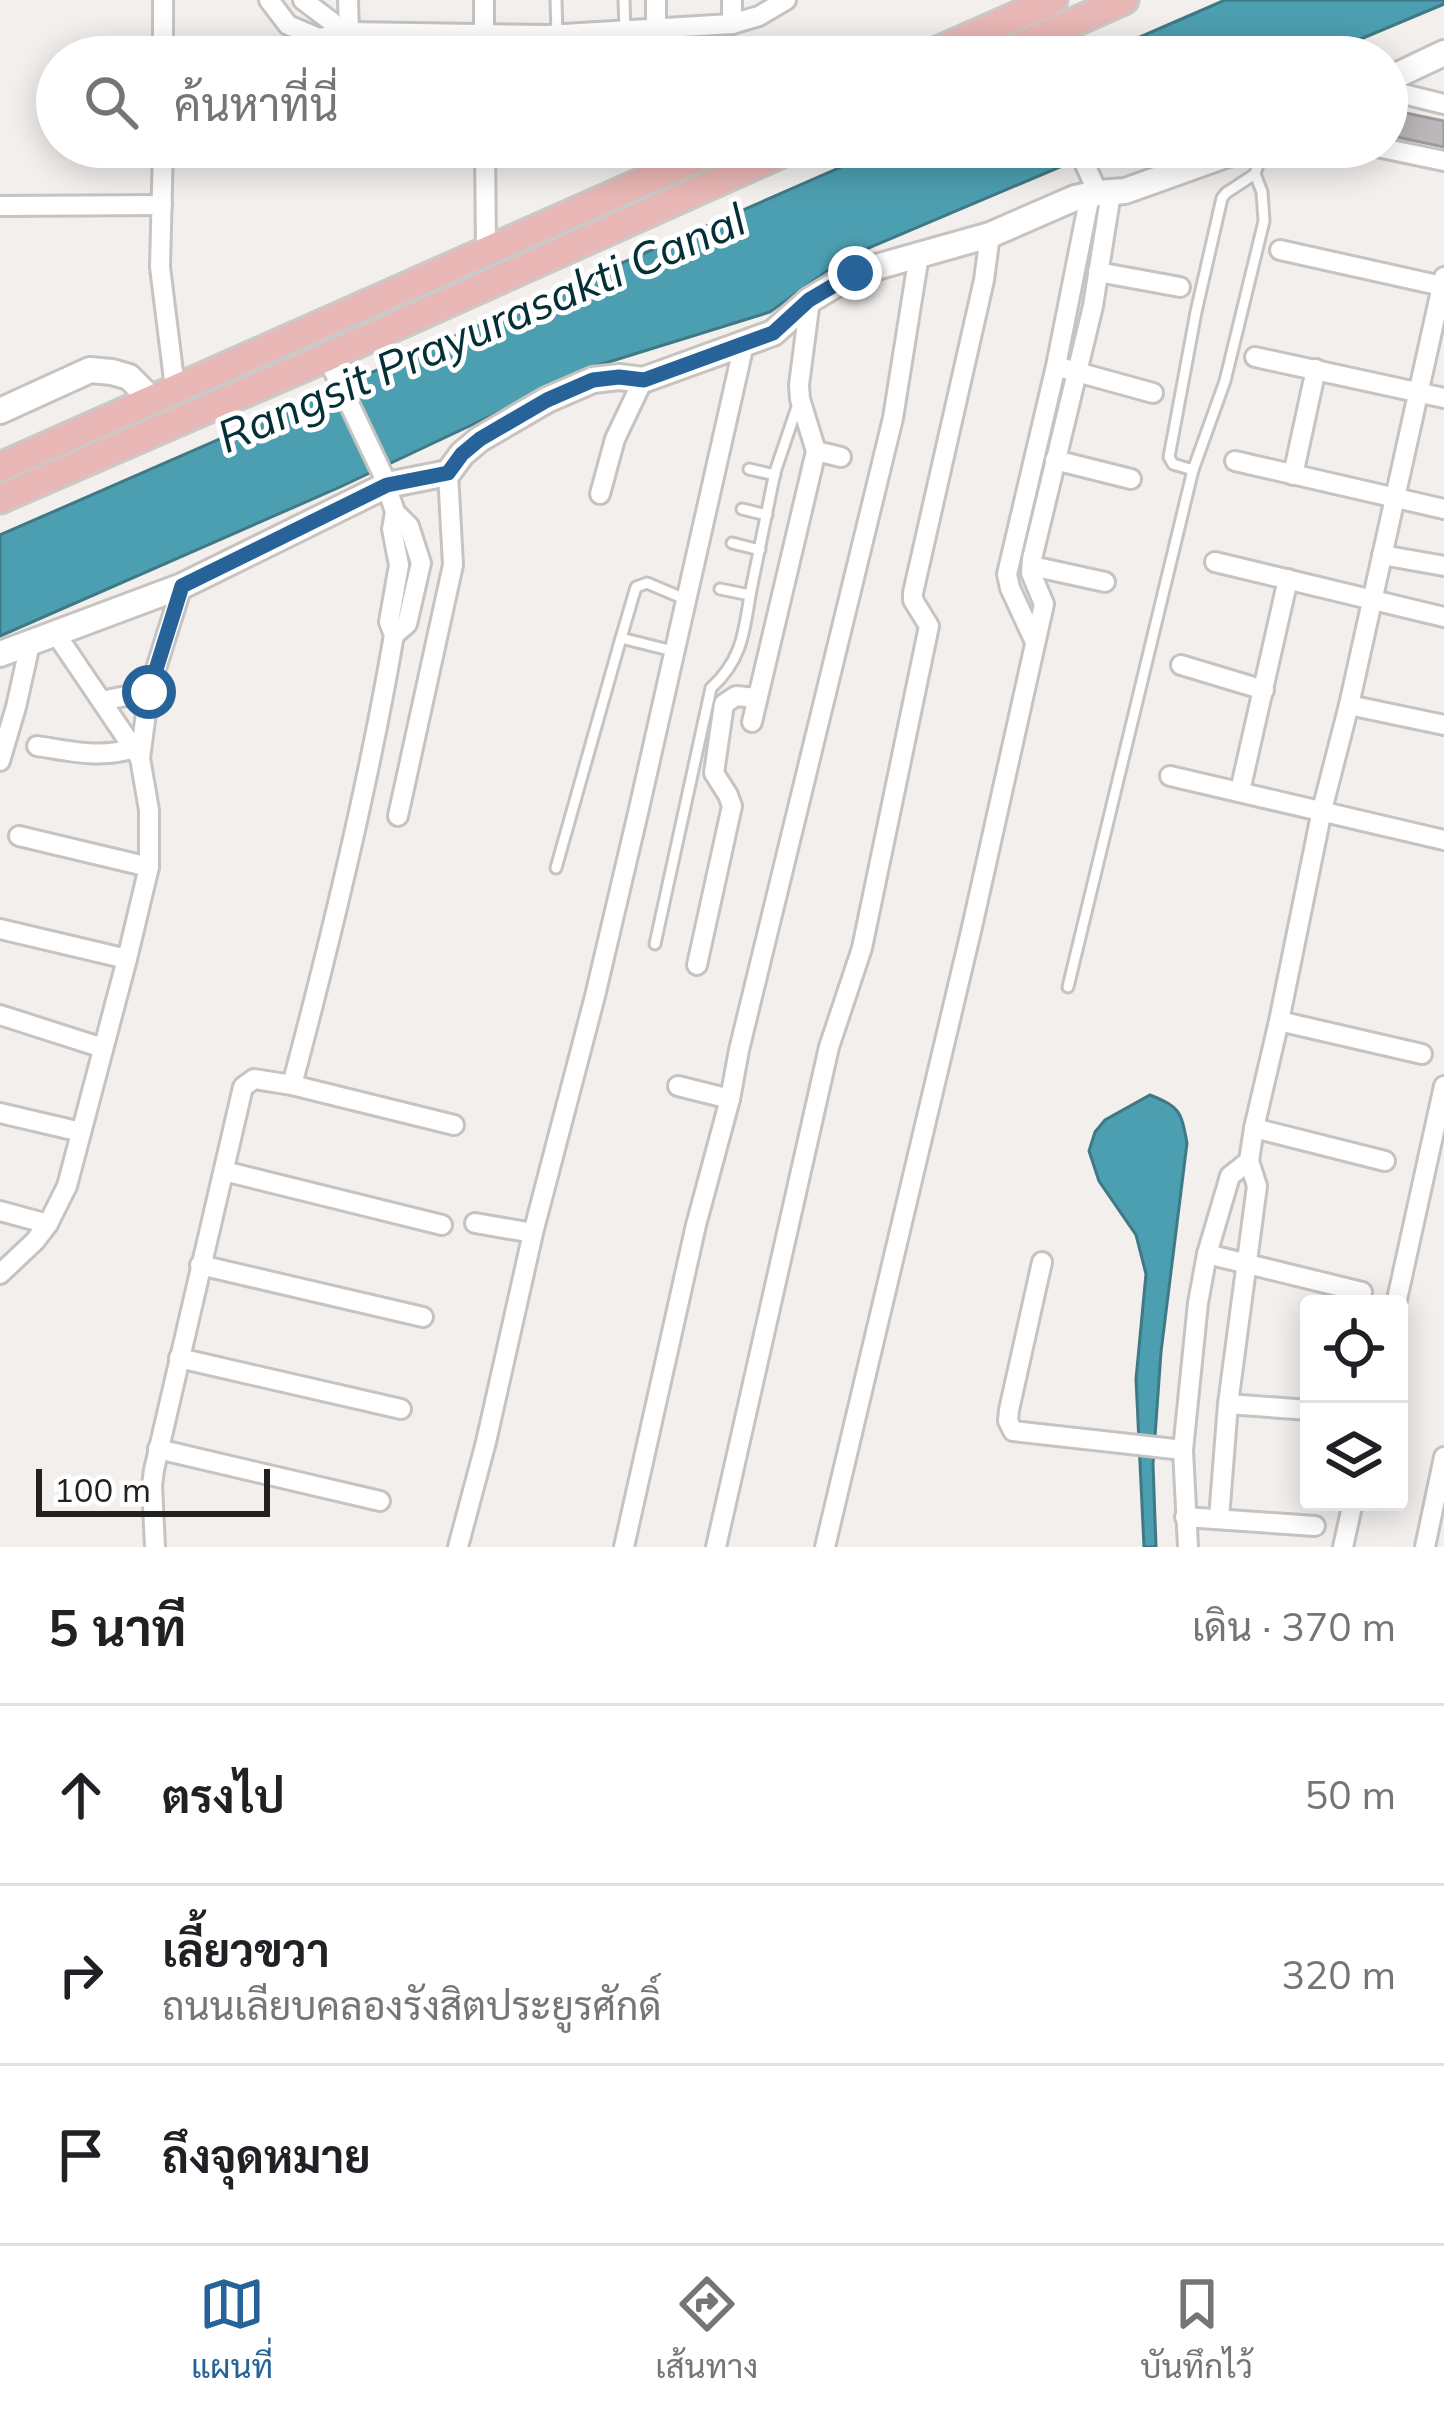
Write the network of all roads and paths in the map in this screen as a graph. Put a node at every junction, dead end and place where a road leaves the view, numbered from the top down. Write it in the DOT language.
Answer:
graph roads {
  1 [pos="163,0"];
  2 [pos="268,0"];
  3 [pos="304,0"];
  4 [pos="348,0"];
  5 [pos="484,0"];
  6 [pos="556,0"];
  7 [pos="624,0"];
  8 [pos="656,0"];
  9 [pos="732,0"];
  10 [pos="786,0"];
  11 [pos="1124,0"];
  12 [pos="1047,1"];
  13 [pos="732,24"];
  14 [pos="656,29"];
  15 [pos="625,31"];
  16 [pos="345,32"];
  17 [pos="494,35"];
  18 [pos="552,35"];
  19 [pos="163,36"];
  20 [pos="314,36"];
  21 [pos="328,36"];
  22 [pos="970,36"];
  23 [pos="1061,36"];
  24 [pos="1444,53"];
  25 [pos="1408,70"];
  26 [pos="1408,95"];
  27 [pos="1444,104"];
  28 [pos="1408,153"];
  29 [pos="1444,161"];
  30 [pos="163,168"];
  31 [pos="485,168"];
  32 [pos="674,168"];
  33 [pos="751,168"];
  34 [pos="1087,168"];
  35 [pos="1182,168"];
  36 [pos="1257,168"];
  37 [pos="1255,174"];
  38 [pos="1100,194"];
  39 [pos="0,206"];
  40 [pos="162,206"];
  41 [pos="990,235"];
  42 [pos="1280,250"];
  43 [pos="486,251"];
  44 [pos="919,255"];
  45 [pos="1098,272"];
  46 [pos="1443,281"];
  47 [pos="1180,287"];
  48 [pos="809,300"];
  49 [pos="744,344"];
  50 [pos="1255,357"];
  51 [pos="331,363"];
  52 [pos="1056,366"];
  53 [pos="1316,369"];
  54 [pos="1078,372"];
  55 [pos="644,380"];
  56 [pos="1419,392"];
  57 [pos="163,393"];
  58 [pos="1153,393"];
  59 [pos="1444,398"];
  60 [pos="800,399"];
  61 [pos="0,411"];
  62 [pos="816,451"];
  63 [pos="841,457"];
  64 [pos="1054,460"];
  65 [pos="1235,461"];
  66 [pos="0,466"];
  67 [pos="749,469"];
  68 [pos="1193,470"];
  69 [pos="448,473"];
  70 [pos="775,475"];
  71 [pos="1293,475"];
  72 [pos="1131,479"];
  73 [pos="385,480"];
  74 [pos="600,494"];
  75 [pos="1396,498"];
  76 [pos="0,499"];
  77 [pos="742,508"];
  78 [pos="1444,509"];
  79 [pos="766,515"];
  80 [pos="732,543"];
  81 [pos="760,550"];
  82 [pos="1382,555"];
  83 [pos="1215,562"];
  84 [pos="1032,566"];
  85 [pos="1444,566"];
  86 [pos="1288,579"];
  87 [pos="1105,582"];
  88 [pos="182,586"];
  89 [pos="720,589"];
  90 [pos="750,596"];
  91 [pos="685,599"];
  92 [pos="1373,600"];
  93 [pos="1444,616"];
  94 [pos="56,634"];
  95 [pos="621,638"];
  96 [pos="1035,642"];
  97 [pos="30,644"];
  98 [pos="673,651"];
  99 [pos="0,654"];
  100 [pos="1181,665"];
  101 [pos="1264,690"];
  102 [pos="149,692"];
  103 [pos="756,698"];
  104 [pos="102,701"];
  105 [pos="1349,705"];
  106 [pos="752,722"];
  107 [pos="1444,724"];
  108 [pos="37,746"];
  109 [pos="137,753"];
  110 [pos="0,761"];
  111 [pos="1170,776"];
  112 [pos="1240,791"];
  113 [pos="1322,810"];
  114 [pos="398,816"];
  115 [pos="19,836"];
  116 [pos="1444,840"];
  117 [pos="149,867"];
  118 [pos="556,868"];
  119 [pos="0,929"];
  120 [pos="655,944"];
  121 [pos="127,959"];
  122 [pos="697,965"];
  123 [pos="1068,987"];
  124 [pos="0,1016"];
  125 [pos="1279,1021"];
  126 [pos="103,1048"];
  127 [pos="1422,1054"];
  128 [pos="292,1084"];
  129 [pos="678,1086"];
  130 [pos="1444,1086"];
  131 [pos="730,1099"];
  132 [pos="0,1112"];
  133 [pos="454,1125"];
  134 [pos="1254,1128"];
  135 [pos="81,1132"];
  136 [pos="1250,1161"];
  137 [pos="1385,1161"];
  138 [pos="224,1171"];
  139 [pos="0,1211"];
  140 [pos="475,1222"];
  141 [pos="48,1224"];
  142 [pos="442,1225"];
  143 [pos="533,1233"];
  144 [pos="1207,1254"];
  145 [pos="1042,1262"];
  146 [pos="1245,1264"];
  147 [pos="200,1265"];
  148 [pos="0,1274"];
  149 [pos="1362,1292"];
  150 [pos="1398,1295"];
  151 [pos="423,1317"];
  152 [pos="179,1358"];
  153 [pos="1228,1404"];
  154 [pos="400,1409"];
  155 [pos="1300,1409"];
  156 [pos="158,1449"];
  157 [pos="1173,1449"];
  158 [pos="1444,1457"];
  159 [pos="380,1501"];
  160 [pos="1351,1511"];
  161 [pos="1185,1517"];
  162 [pos="1219,1518"];
  163 [pos="1315,1526"];
  164 [pos="155,1547"];
  165 [pos="458,1547"];
  166 [pos="624,1547"];
  167 [pos="716,1547"];
  168 [pos="825,1547"];
  169 [pos="1188,1547"];
  170 [pos="1343,1547"];
  171 [pos="1425,1547"];
  1 -- 19 [label="street"];
  2 -- 20 [label="street"];
  3 -- 16 [label="street"];
  4 -- 16 [label="street"];
  5 -- 17 [label="street"];
  6 -- 18 [label="lane"];
  7 -- 15 [label="lane"];
  8 -- 14 [label="street"];
  9 -- 13 [label="street"];
  10 -- 13 [label="street"];
  11 -- 23 [label="main road"];
  12 -- 22 [label="main road"];
  13 -- 14 [label="street"];
  14 -- 15 [label="street"];
  15 -- 18 [label="street"];
  16 -- 17 [label="street"];
  16 -- 21 [label="street"];
  17 -- 18 [label="street"];
  24 -- 25 [label="street"];
  26 -- 27 [label="street"];
  28 -- 29 [label="street"];
  30 -- 40 [label="street"];
  31 -- 43 [label="street"];
  32 -- 43 [label="main road"];
  33 -- 51 [label="main road"];
  34 -- 38 [label="street"];
  35 -- 38 [label="street"];
  36 -- 37 [label="lane"];
  37 -- 68 [label="lane"];
  37 -- 68 [label="lane"];
  38 -- 41 [label="street"];
  38 -- 45 [label="street"];
  38 -- 52 [label="street"];
  39 -- 40 [label="street"];
  40 -- 57 [label="street"];
  41 -- 44 [label="street"];
  41 -- 167 [label="street"];
  42 -- 46 [label="street"];
  43 -- 57 [label="main road"];
  44 -- 48 [label="street"];
  44 -- 131 [label="street"];
  45 -- 47 [label="street"];
  45 -- 54 [label="street"];
  46 -- 56 [label="street"];
  48 -- 49 [label="street"];
  48 -- 60 [label="street"];
  49 -- 55 [label="street"];
  49 -- 91 [label="street"];
  50 -- 53 [label="street"];
  51 -- 73 [label="street"];
  51 -- 76 [label="main road"];
  52 -- 54 [label="street"];
  52 -- 96 [label="street"];
  53 -- 56 [label="street"];
  53 -- 71 [label="street"];
  54 -- 58 [label="street"];
  54 -- 64 [label="street"];
  55 -- 69 [label="street"];
  55 -- 74 [label="street"];
  56 -- 59 [label="street"];
  56 -- 75 [label="street"];
  57 -- 61 [label="street"];
  57 -- 66 [label="main road"];
  60 -- 62 [label="street"];
  60 -- 70 [label="lane"];
  62 -- 63 [label="street"];
  62 -- 103 [label="street"];
  64 -- 72 [label="street"];
  64 -- 84 [label="street"];
  65 -- 71 [label="street"];
  67 -- 70 [label="lane"];
  68 -- 123 [label="lane"];
  69 -- 73 [label="street"];
  69 -- 114 [label="street"];
  70 -- 79 [label="lane"];
  71 -- 75 [label="street"];
  73 -- 88 [label="street"];
  73 -- 128 [label="street"];
  75 -- 78 [label="street"];
  75 -- 82 [label="street"];
  77 -- 79 [label="lane"];
  79 -- 81 [label="lane"];
  80 -- 81 [label="lane"];
  81 -- 90 [label="lane"];
  82 -- 85 [label="street"];
  82 -- 92 [label="street"];
  83 -- 86 [label="street"];
  84 -- 87 [label="street"];
  84 -- 96 [label="street"];
  86 -- 92 [label="street"];
  86 -- 101 [label="street"];
  88 -- 94 [label="street"];
  88 -- 102 [label="street"];
  89 -- 90 [label="lane"];
  90 -- 120 [label="lane"];
  91 -- 95 [label="lane"];
  91 -- 98 [label="street"];
  92 -- 93 [label="street"];
  92 -- 105 [label="street"];
  94 -- 97 [label="street"];
  94 -- 104 [label="street"];
  95 -- 98 [label="lane"];
  95 -- 118 [label="lane"];
  96 -- 168 [label="street"];
  97 -- 99 [label="street"];
  97 -- 110 [label="street"];
  98 -- 143 [label="street"];
  100 -- 101 [label="street"];
  101 -- 112 [label="street"];
  102 -- 104 [label="street"];
  102 -- 109 [label="street"];
  103 -- 106 [label="street"];
  103 -- 122 [label="street"];
  104 -- 109 [label="street"];
  105 -- 107 [label="street"];
  105 -- 113 [label="street"];
  108 -- 109 [label="street"];
  109 -- 117 [label="street"];
  111 -- 112 [label="street"];
  112 -- 113 [label="street"];
  113 -- 116 [label="street"];
  113 -- 125 [label="street"];
  115 -- 117 [label="street"];
  117 -- 121 [label="street"];
  119 -- 121 [label="street"];
  121 -- 126 [label="street"];
  124 -- 126 [label="street"];
  125 -- 127 [label="street"];
  125 -- 134 [label="street"];
  126 -- 135 [label="street"];
  128 -- 133 [label="street"];
  128 -- 138 [label="street"];
  129 -- 131 [label="street"];
  130 -- 150 [label="street"];
  131 -- 166 [label="street"];
  132 -- 135 [label="street"];
  134 -- 136 [label="street"];
  134 -- 137 [label="street"];
  135 -- 141 [label="street"];
  136 -- 144 [label="street"];
  136 -- 146 [label="street"];
  138 -- 142 [label="street"];
  138 -- 147 [label="street"];
  139 -- 141 [label="street"];
  140 -- 143 [label="street"];
  141 -- 148 [label="street"];
  143 -- 165 [label="street"];
  144 -- 146 [label="street"];
  144 -- 157 [label="street"];
  145 -- 157 [label="street"];
  146 -- 149 [label="street"];
  146 -- 153 [label="street"];
  147 -- 151 [label="street"];
  147 -- 152 [label="street"];
  152 -- 154 [label="street"];
  152 -- 156 [label="street"];
  153 -- 155 [label="street"];
  153 -- 162 [label="street"];
  156 -- 159 [label="street"];
  156 -- 164 [label="street"];
  157 -- 161 [label="street"];
  158 -- 171 [label="street"];
  160 -- 170 [label="street"];
  161 -- 162 [label="street"];
  161 -- 169 [label="street"];
  162 -- 163 [label="street"];
}
